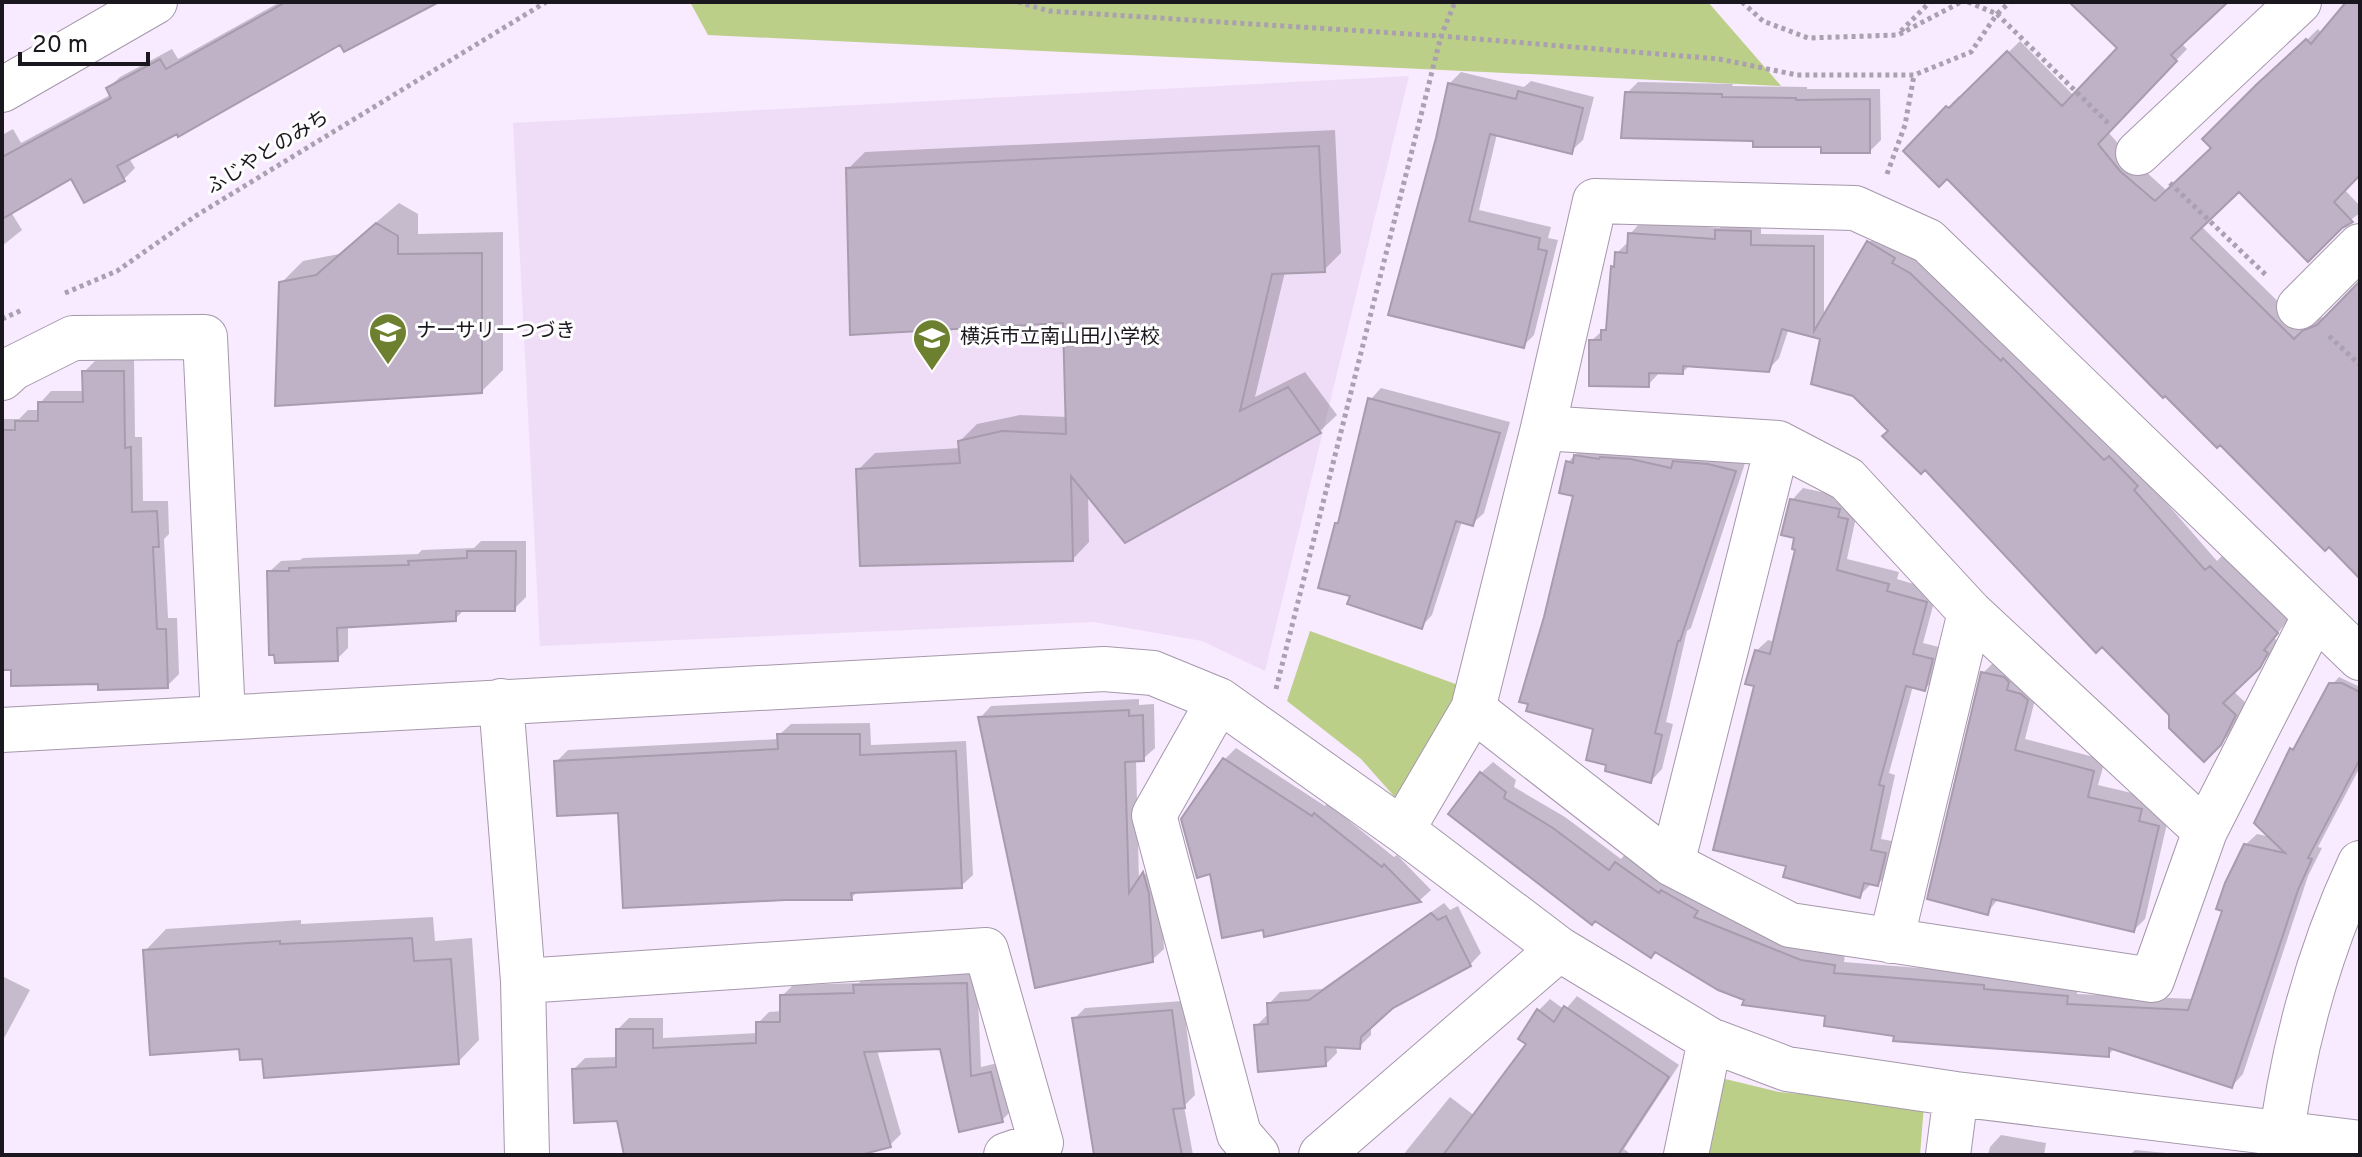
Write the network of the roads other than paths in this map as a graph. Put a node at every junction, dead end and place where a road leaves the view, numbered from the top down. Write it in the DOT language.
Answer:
graph roads {
  1 [pos="155,2"];
  2 [pos="2299,2"];
  3 [pos="2,90"];
  4 [pos="2138,153"];
  5 [pos="2360,246"];
  6 [pos="2299,307"];
  7 [pos="2,378"];
  8 [pos="1543,428"];
  9 [pos="1778,443"];
  10 [pos="1970,612"];
  11 [pos="2315,615"];
  12 [pos="2360,658"];
  13 [pos="1219,700"];
  14 [pos="501,701"];
  15 [pos="1473,709"];
  16 [pos="223,717"];
  17 [pos="2,730"];
  18 [pos="1402,830"];
  19 [pos="2205,831"];
  20 [pos="2360,863"];
  21 [pos="1672,864"];
  22 [pos="1891,941"];
  23 [pos="1559,949"];
  24 [pos="523,981"];
  25 [pos="1710,1040"];
  26 [pos="1956,1094"];
  27 [pos="2360,1143"];
  28 [pos="2281,1144"];
  29 [pos="527,1155"];
  30 [pos="1006,1155"];
  31 [pos="1257,1155"];
  32 [pos="1321,1155"];
  33 [pos="1686,1155"];
  34 [pos="1948,1155"];
  1 -- 3 [label="street"];
  2 -- 4 [label="street"];
  5 -- 6 [label="street"];
  7 -- 16 [label="street"];
  8 -- 9 [label="street"];
  8 -- 11 [label="street"];
  8 -- 15 [label="street"];
  9 -- 10 [label="street"];
  9 -- 21 [label="street"];
  10 -- 19 [label="street"];
  10 -- 22 [label="street"];
  11 -- 12 [label="street"];
  11 -- 19 [label="street"];
  13 -- 14 [label="street"];
  13 -- 18 [label="street"];
  13 -- 31 [label="street"];
  14 -- 16 [label="street"];
  14 -- 24 [label="street"];
  15 -- 18 [label="street"];
  15 -- 21 [label="street"];
  16 -- 17 [label="street"];
  18 -- 23 [label="street"];
  19 -- 22 [label="street"];
  20 -- 28 [label="street"];
  21 -- 22 [label="street"];
  23 -- 25 [label="street"];
  23 -- 32 [label="street"];
  24 -- 29 [label="street"];
  24 -- 30 [label="street"];
  25 -- 26 [label="street"];
  25 -- 33 [label="street"];
  26 -- 28 [label="street"];
  26 -- 34 [label="street"];
  27 -- 28 [label="street"];
}
